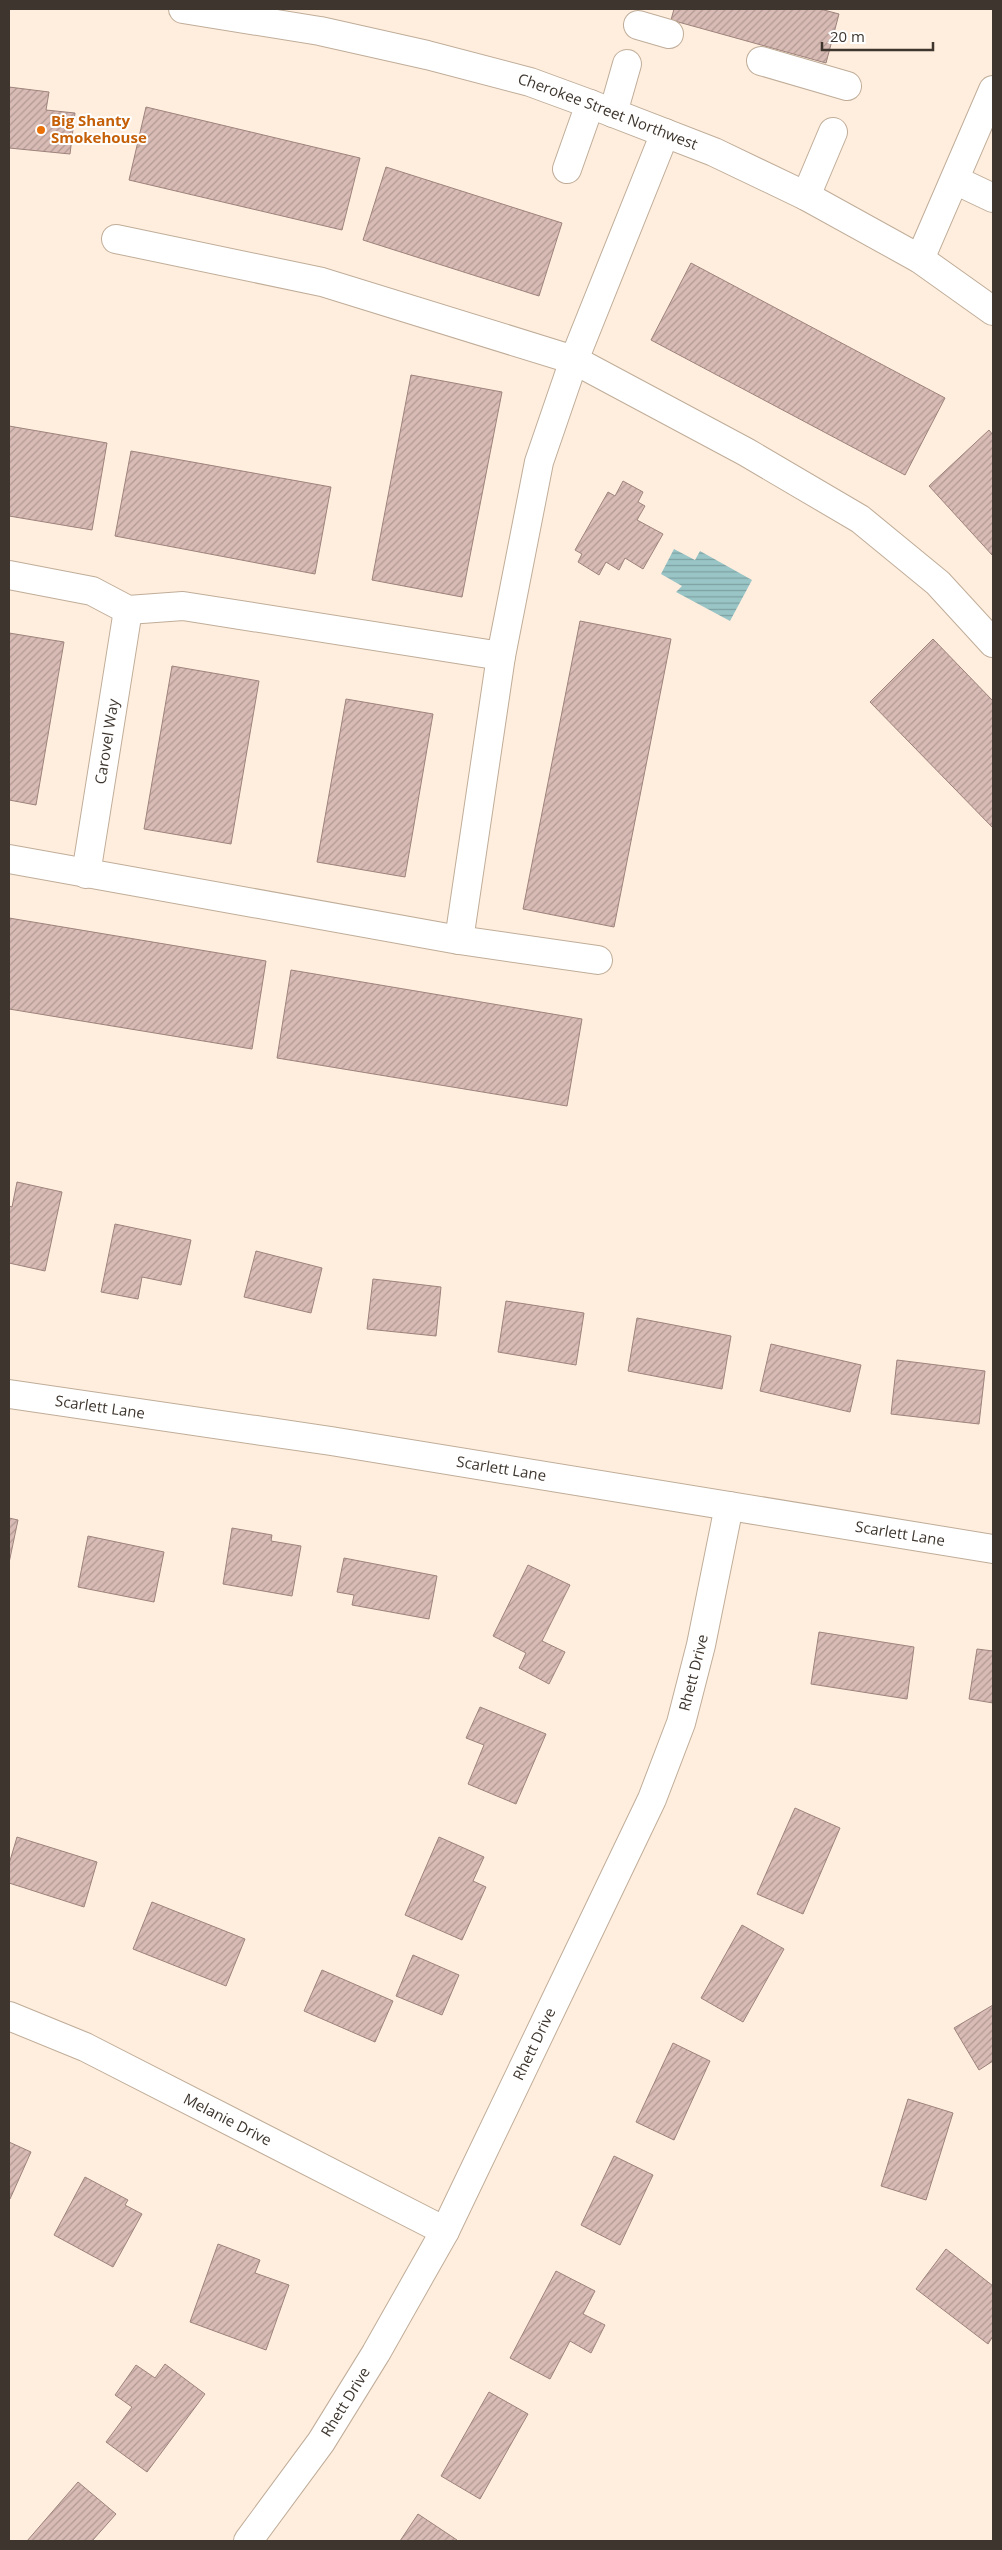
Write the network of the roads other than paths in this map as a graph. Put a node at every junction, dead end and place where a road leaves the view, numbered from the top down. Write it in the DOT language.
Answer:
graph roads {
  1 [pos="183,9"];
  2 [pos="638,25"];
  3 [pos="669,34"];
  4 [pos="761,61"];
  5 [pos="627,64"];
  6 [pos="847,86"];
  7 [pos="993,90"];
  8 [pos="602,108"];
  9 [pos="833,132"];
  10 [pos="665,133"];
  11 [pos="567,169"];
  12 [pos="954,180"];
  13 [pos="806,196"];
  14 [pos="993,198"];
  15 [pos="116,239"];
  16 [pos="920,259"];
  17 [pos="993,311"];
  18 [pos="574,360"];
  19 [pos="9,575"];
  20 [pos="128,610"];
  21 [pos="993,643"];
  22 [pos="501,656"];
  23 [pos="9,859"];
  24 [pos="86,874"];
  25 [pos="459,940"];
  26 [pos="598,960"];
  27 [pos="9,1394"];
  28 [pos="729,1506"];
  29 [pos="993,1549"];
  30 [pos="9,2016"];
  31 [pos="445,2231"];
  32 [pos="248,2541"];
  1 -- 8 [label="street, Cherokee Street Northwest"];
  2 -- 3 [label="street"];
  4 -- 6 [label="street"];
  5 -- 8 [label="street"];
  7 -- 12 [label="street"];
  8 -- 10 [label="street, Cherokee Street Northwest"];
  8 -- 11 [label="street"];
  9 -- 13 [label="street"];
  10 -- 13 [label="street, Cherokee Street Northwest"];
  10 -- 18 [label="street"];
  12 -- 14 [label="street"];
  12 -- 16 [label="street"];
  13 -- 16 [label="street, Cherokee Street Northwest"];
  15 -- 18 [label="street"];
  16 -- 17 [label="street, Cherokee Street Northwest"];
  18 -- 21 [label="street"];
  18 -- 22 [label="street"];
  19 -- 20 [label="street"];
  20 -- 22 [label="street"];
  20 -- 24 [label="street, Carovel Way"];
  22 -- 25 [label="street"];
  23 -- 24 [label="street"];
  24 -- 25 [label="street"];
  25 -- 26 [label="street"];
  27 -- 28 [label="street, Scarlett Lane"];
  28 -- 29 [label="street, Scarlett Lane"];
  28 -- 31 [label="street, Rhett Drive"];
  30 -- 31 [label="street, Melanie Drive"];
  31 -- 32 [label="street, Rhett Drive"];
}
